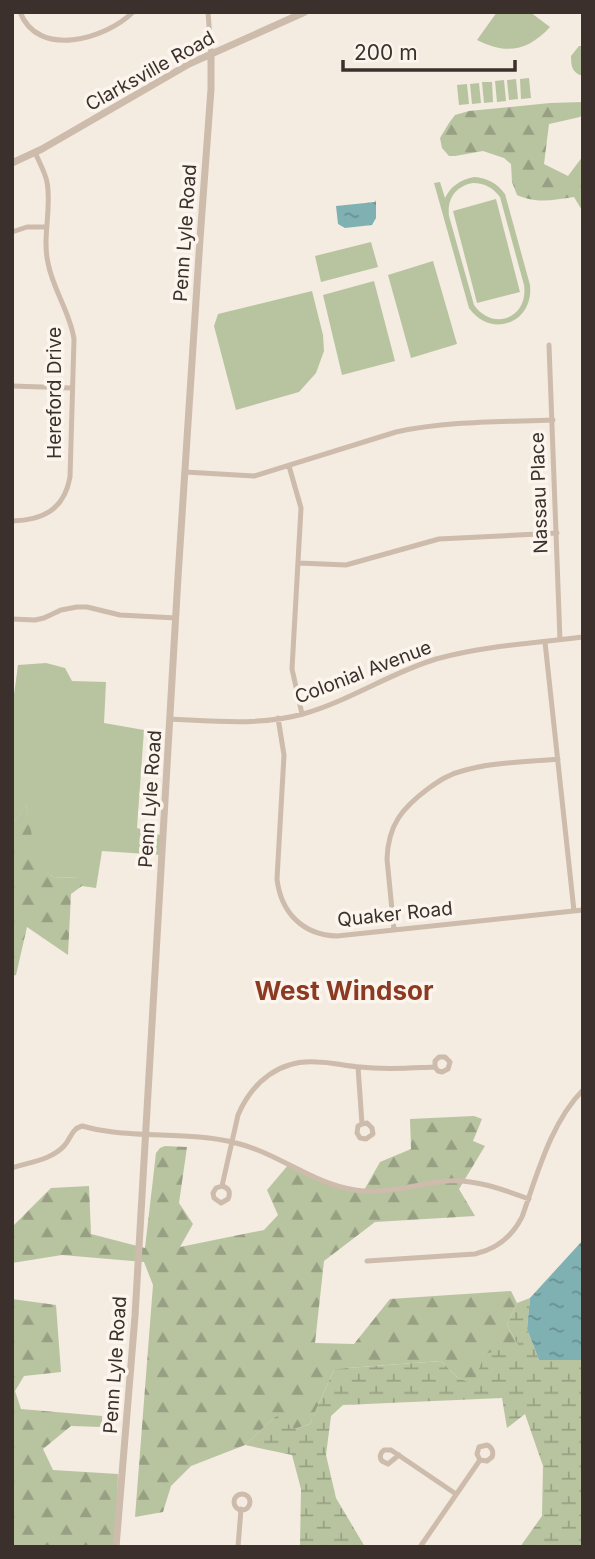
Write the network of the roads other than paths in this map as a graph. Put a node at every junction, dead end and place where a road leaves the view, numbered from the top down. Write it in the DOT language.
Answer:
graph roads {
  1 [pos="20,12"];
  2 [pos="133,12"];
  3 [pos="208,12"];
  4 [pos="305,12"];
  5 [pos="211,53"];
  6 [pos="35,152"];
  7 [pos="12,163"];
  8 [pos="46,227"];
  9 [pos="12,232"];
  10 [pos="549,345"];
  11 [pos="12,386"];
  12 [pos="72,388"];
  13 [pos="552,420"];
  14 [pos="289,466"];
  15 [pos="185,472"];
  16 [pos="12,521"];
  17 [pos="557,533"];
  18 [pos="298,563"];
  19 [pos="176,618"];
  20 [pos="12,619"];
  21 [pos="583,637"];
  22 [pos="560,640"];
  23 [pos="545,642"];
  24 [pos="302,714"];
  25 [pos="278,718"];
  26 [pos="170,719"];
  27 [pos="558,759"];
  28 [pos="583,910"];
  29 [pos="574,911"];
  30 [pos="394,930"];
  31 [pos="435,1066"];
  32 [pos="358,1067"];
  33 [pos="583,1090"];
  34 [pos="362,1124"];
  35 [pos="145,1134"];
  36 [pos="232,1142"];
  37 [pos="12,1168"];
  38 [pos="222,1186"];
  39 [pos="529,1199"];
  40 [pos="367,1261"];
  41 [pos="399,1455"];
  42 [pos="480,1460"];
  43 [pos="456,1494"];
  44 [pos="241,1509"];
  45 [pos="117,1547"];
  46 [pos="238,1547"];
  47 [pos="420,1547"];
  1 -- 2 [label="street"];
  3 -- 5 [label="street"];
  4 -- 5 [label="street, Clarksville Road"];
  5 -- 6 [label="street, Clarksville Road"];
  5 -- 15 [label="street, Penn Lyle Road"];
  6 -- 7 [label="street, Clarksville Road"];
  6 -- 8 [label="street, Hereford Drive"];
  8 -- 9 [label="street"];
  8 -- 12 [label="street, Hereford Drive"];
  10 -- 13 [label="street, Nassau Place"];
  11 -- 12 [label="street"];
  12 -- 16 [label="street, Hereford Drive"];
  13 -- 14 [label="street"];
  13 -- 17 [label="street, Nassau Place"];
  14 -- 15 [label="street"];
  14 -- 18 [label="street"];
  15 -- 19 [label="street, Penn Lyle Road"];
  17 -- 18 [label="street"];
  17 -- 22 [label="street, Nassau Place"];
  18 -- 24 [label="street"];
  19 -- 20 [label="street"];
  19 -- 26 [label="street, Penn Lyle Road"];
  21 -- 22 [label="street, Colonial Avenue"];
  22 -- 23 [label="street, Colonial Avenue"];
  23 -- 24 [label="street, Colonial Avenue"];
  23 -- 27 [label="street"];
  24 -- 25 [label="street, Colonial Avenue"];
  25 -- 26 [label="street, Colonial Avenue"];
  25 -- 30 [label="street, Quaker Road"];
  26 -- 35 [label="street, Penn Lyle Road"];
  27 -- 29 [label="street"];
  27 -- 30 [label="street"];
  28 -- 29 [label="street, Quaker Road"];
  29 -- 30 [label="street, Quaker Road"];
  31 -- 32 [label="street"];
  32 -- 34 [label="street"];
  32 -- 36 [label="street"];
  33 -- 39 [label="street"];
  35 -- 36 [label="street"];
  35 -- 37 [label="street"];
  35 -- 45 [label="street, Penn Lyle Road"];
  36 -- 38 [label="street"];
  36 -- 39 [label="street"];
  39 -- 40 [label="street"];
  41 -- 43 [label="street"];
  42 -- 43 [label="street"];
  43 -- 47 [label="street"];
  44 -- 46 [label="street"];
}
